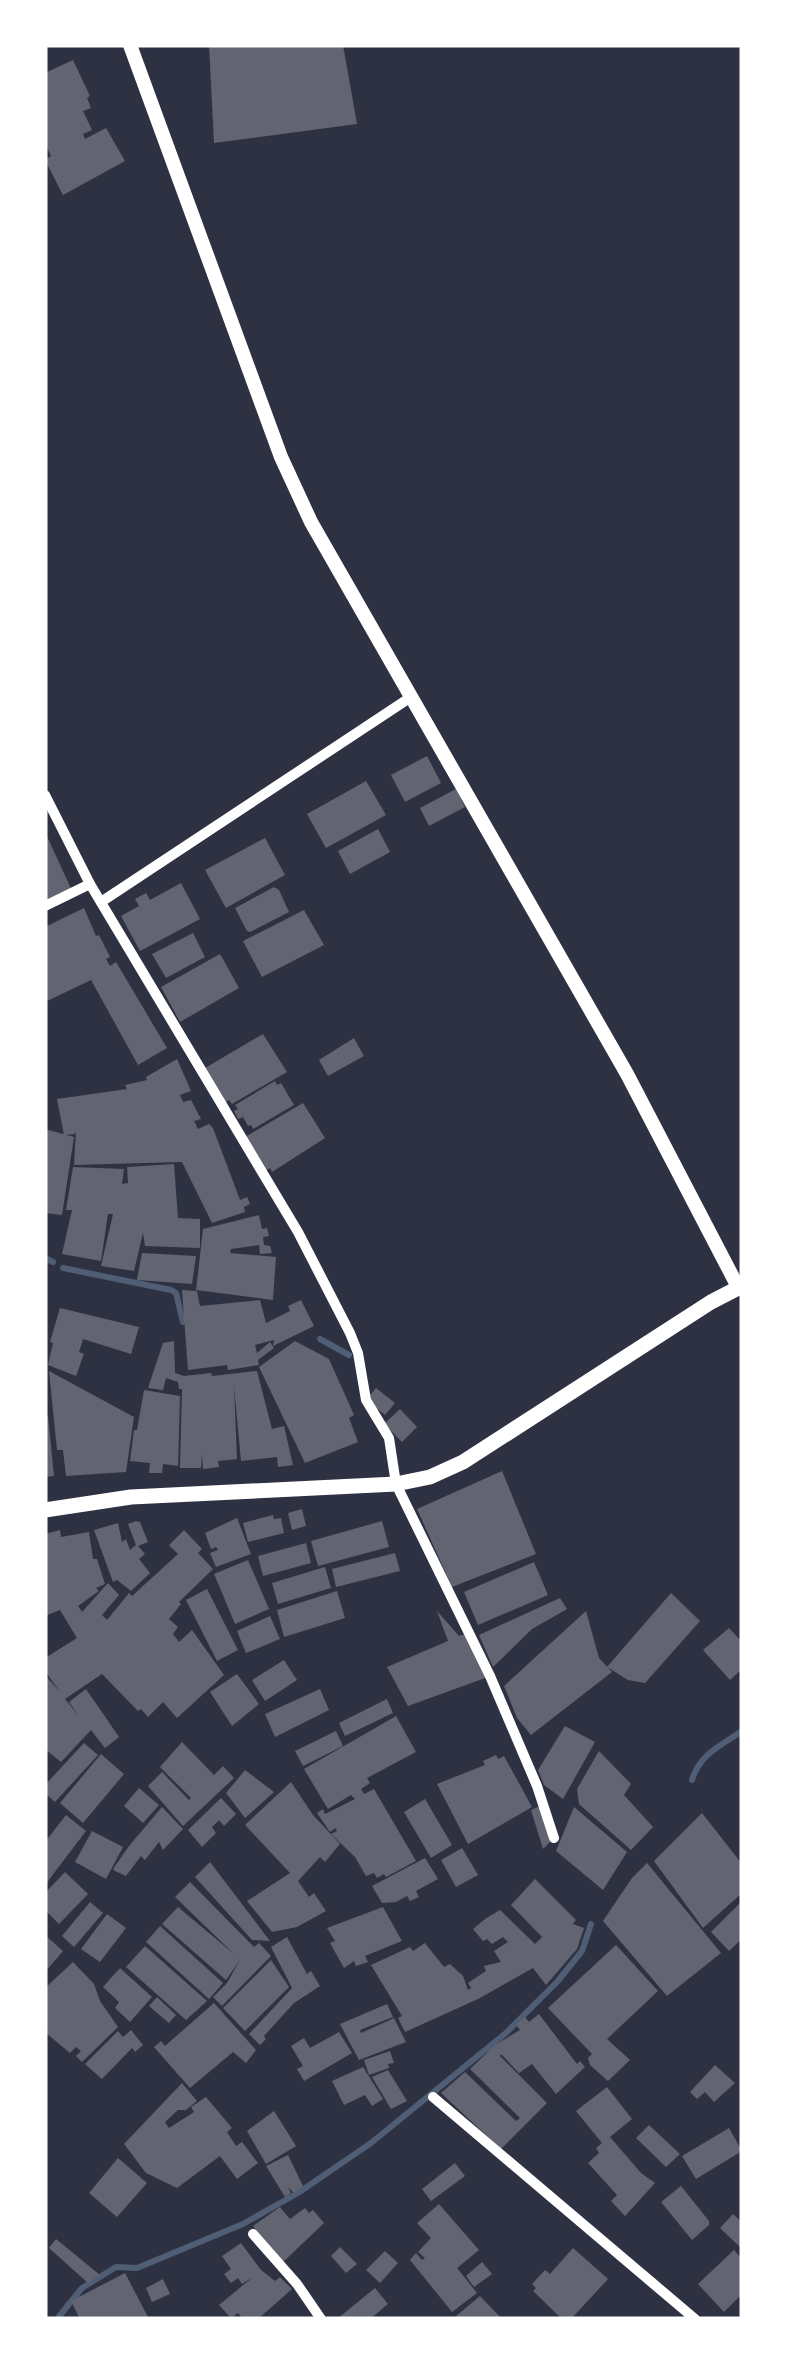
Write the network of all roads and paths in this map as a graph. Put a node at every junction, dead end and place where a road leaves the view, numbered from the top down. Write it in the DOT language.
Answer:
graph roads {
  1 [pos="130,45"];
  2 [pos="412,697"];
  3 [pos="45,795"];
  4 [pos="90,884"];
  5 [pos="100,902"];
  6 [pos="45,906"];
  7 [pos="740,1286"];
  8 [pos="396,1484"];
  9 [pos="45,1510"];
  10 [pos="554,1838"];
  11 [pos="433,2097"];
  12 [pos="253,2234"];
  13 [pos="321,2319"];
  14 [pos="695,2319"];
  1 -- 2 [label="street"];
  2 -- 5 [label="street"];
  2 -- 7 [label="street"];
  3 -- 4 [label="street"];
  4 -- 5 [label="street"];
  4 -- 6 [label="street"];
  5 -- 8 [label="street"];
  7 -- 8 [label="main road"];
  8 -- 9 [label="main road"];
  8 -- 10 [label="street"];
  11 -- 14 [label="street"];
  12 -- 13 [label="street"];
}
